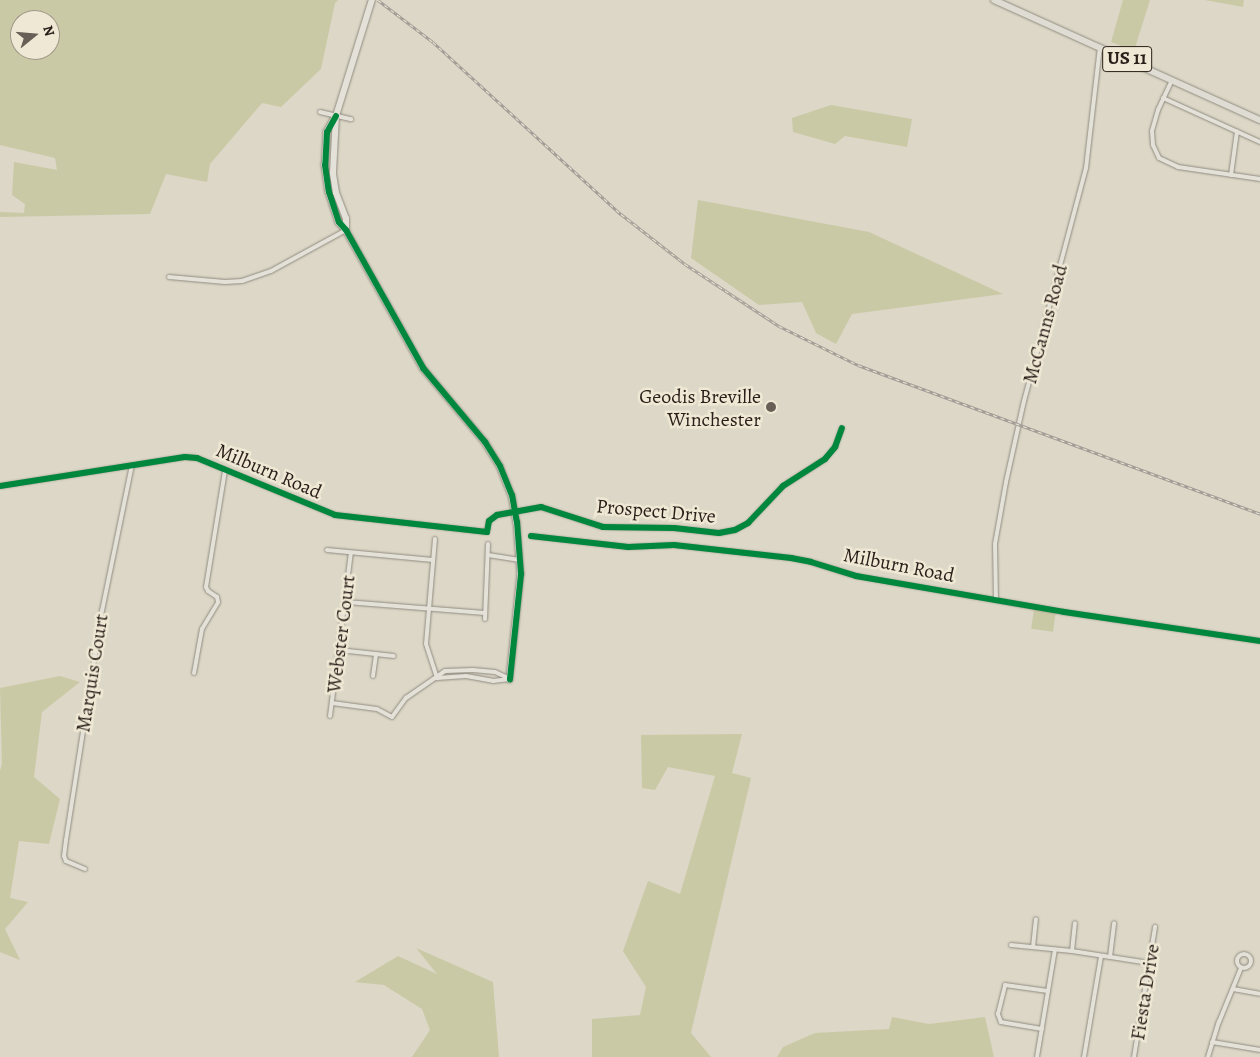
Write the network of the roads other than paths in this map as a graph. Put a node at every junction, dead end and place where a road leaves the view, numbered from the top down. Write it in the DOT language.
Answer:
graph roads {
  1 [pos="994,0"];
  2 [pos="372,2"];
  3 [pos="1100,48"];
  4 [pos="1172,80"];
  5 [pos="1163,98"];
  6 [pos="320,112"];
  7 [pos="336,116"];
  8 [pos="351,119"];
  9 [pos="1260,120"];
  10 [pos="1237,131"];
  11 [pos="1260,142"];
  12 [pos="1231,175"];
  13 [pos="1260,179"];
  14 [pos="346,230"];
  15 [pos="169,277"];
  16 [pos="842,428"];
  17 [pos="132,465"];
  18 [pos="224,471"];
  19 [pos="0,486"];
  20 [pos="515,511"];
  21 [pos="531,536"];
  22 [pos="435,539"];
  23 [pos="488,544"];
  24 [pos="327,550"];
  25 [pos="351,553"];
  26 [pos="488,555"];
  27 [pos="433,560"];
  28 [pos="520,560"];
  29 [pos="996,600"];
  30 [pos="346,602"];
  31 [pos="429,609"];
  32 [pos="485,613"];
  33 [pos="484,619"];
  34 [pos="1260,641"];
  35 [pos="339,650"];
  36 [pos="376,654"];
  37 [pos="394,656"];
  38 [pos="194,674"];
  39 [pos="373,676"];
  40 [pos="436,678"];
  41 [pos="510,679"];
  42 [pos="332,703"];
  43 [pos="330,716"];
  44 [pos="85,869"];
  45 [pos="1036,919"];
  46 [pos="1075,923"];
  47 [pos="1114,923"];
  48 [pos="1155,927"];
  49 [pos="1011,944"];
  50 [pos="1033,948"];
  51 [pos="1055,949"];
  52 [pos="1072,951"];
  53 [pos="1102,956"];
  54 [pos="1110,957"];
  55 [pos="1149,963"];
  56 [pos="1241,968"];
  57 [pos="1233,989"];
  58 [pos="1048,991"];
  59 [pos="1260,994"];
  60 [pos="1042,1029"];
  61 [pos="1212,1042"];
  62 [pos="1260,1050"];
  63 [pos="1037,1057"];
  64 [pos="1084,1057"];
  65 [pos="1134,1057"];
  66 [pos="1208,1057"];
  1 -- 3 [label="main road, US 11"];
  2 -- 7 [label="street"];
  3 -- 4 [label="main road, US 11"];
  3 -- 29 [label="street, McCanns Road"];
  4 -- 5 [label="street"];
  4 -- 9 [label="main road, US 11"];
  5 -- 10 [label="street"];
  5 -- 12 [label="street"];
  6 -- 7 [label="street"];
  7 -- 8 [label="street"];
  7 -- 14 [label="street"];
  10 -- 11 [label="street"];
  10 -- 12 [label="street"];
  12 -- 13 [label="street"];
  14 -- 15 [label="street"];
  14 -- 20 [label="street"];
  16 -- 20 [label="street, Prospect Drive"];
  17 -- 18 [label="street, Milburn Road"];
  17 -- 19 [label="street, Milburn Road"];
  17 -- 44 [label="street, Marquis Court"];
  18 -- 20 [label="street, Milburn Road"];
  18 -- 38 [label="street"];
  20 -- 28 [label="street"];
  21 -- 29 [label="street, Milburn Road"];
  22 -- 27 [label="street"];
  23 -- 26 [label="street"];
  24 -- 25 [label="street"];
  25 -- 27 [label="street"];
  25 -- 30 [label="street, Webster Court"];
  26 -- 28 [label="street"];
  26 -- 32 [label="street"];
  27 -- 31 [label="street"];
  28 -- 41 [label="street"];
  29 -- 34 [label="street, Milburn Road"];
  30 -- 31 [label="street"];
  30 -- 35 [label="street, Webster Court"];
  31 -- 32 [label="street"];
  31 -- 40 [label="street"];
  32 -- 33 [label="street"];
  35 -- 36 [label="street"];
  35 -- 42 [label="street, Webster Court"];
  36 -- 37 [label="street"];
  36 -- 39 [label="street"];
  40 -- 41 [label="street"];
  40 -- 41 [label="street"];
  40 -- 42 [label="street"];
  42 -- 43 [label="street, Webster Court"];
  45 -- 50 [label="street"];
  46 -- 52 [label="street"];
  47 -- 54 [label="street"];
  48 -- 55 [label="street, Fiesta Drive"];
  49 -- 50 [label="street"];
  50 -- 51 [label="street"];
  51 -- 52 [label="street"];
  51 -- 58 [label="street"];
  52 -- 53 [label="street"];
  53 -- 54 [label="street"];
  53 -- 64 [label="street"];
  54 -- 55 [label="street"];
  55 -- 65 [label="street, Fiesta Drive"];
  56 -- 57 [label="street"];
  57 -- 59 [label="street"];
  57 -- 61 [label="street"];
  58 -- 60 [label="street"];
  58 -- 60 [label="street"];
  60 -- 63 [label="street"];
  61 -- 62 [label="street"];
  61 -- 66 [label="street"];
}
